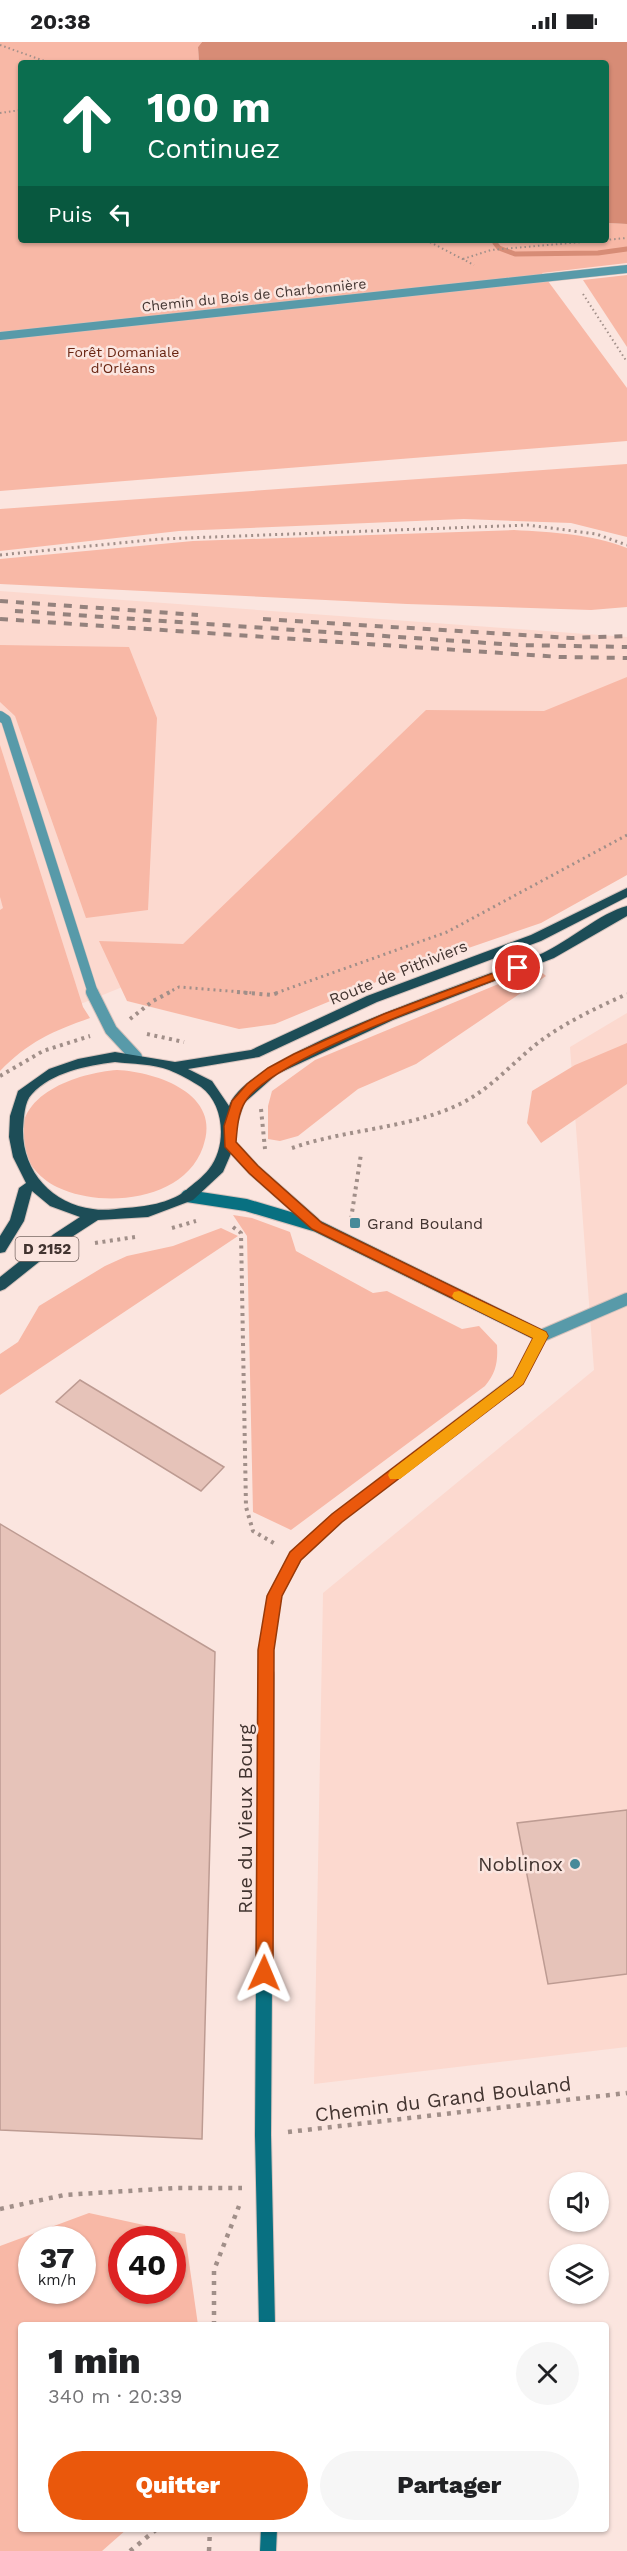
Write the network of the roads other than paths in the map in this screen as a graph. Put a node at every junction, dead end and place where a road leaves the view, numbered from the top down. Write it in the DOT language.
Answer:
graph roads {
  1 [pos="627,269"];
  2 [pos="0,336"];
  3 [pos="0,716"];
  4 [pos="627,892"];
  5 [pos="627,910"];
  6 [pos="136,1057"];
  7 [pos="175,1066"];
  8 [pos="230,1126"];
  9 [pos="229,1143"];
  10 [pos="26,1188"];
  11 [pos="187,1196"];
  12 [pos="94,1215"];
  13 [pos="317,1226"];
  14 [pos="0,1248"];
  15 [pos="0,1285"];
  16 [pos="627,1299"];
  17 [pos="541,1336"];
  18 [pos="267,2322"];
  19 [pos="269,2532"];
  20 [pos="268,2551"];
  1 -- 2 [label="street, Chemin du Bois de Charbonnière"];
  3 -- 6 [label="street"];
  4 -- 7 [label="main road, Route de Pithiviers"];
  5 -- 8 [label="main road"];
  6 -- 7 [label="main road"];
  6 -- 10 [label="main road"];
  7 -- 8 [label="main road"];
  8 -- 9 [label="main road"];
  9 -- 11 [label="main road"];
  9 -- 13 [label="street"];
  10 -- 12 [label="main road"];
  10 -- 14 [label="main road, D 2152"];
  11 -- 12 [label="main road"];
  11 -- 13 [label="street"];
  12 -- 15 [label="main road, D 2152"];
  13 -- 17 [label="street"];
  16 -- 17 [label="street"];
  17 -- 18 [label="street, Rue du Vieux Bourg"];
  19 -- 20 [label="street"];
}
